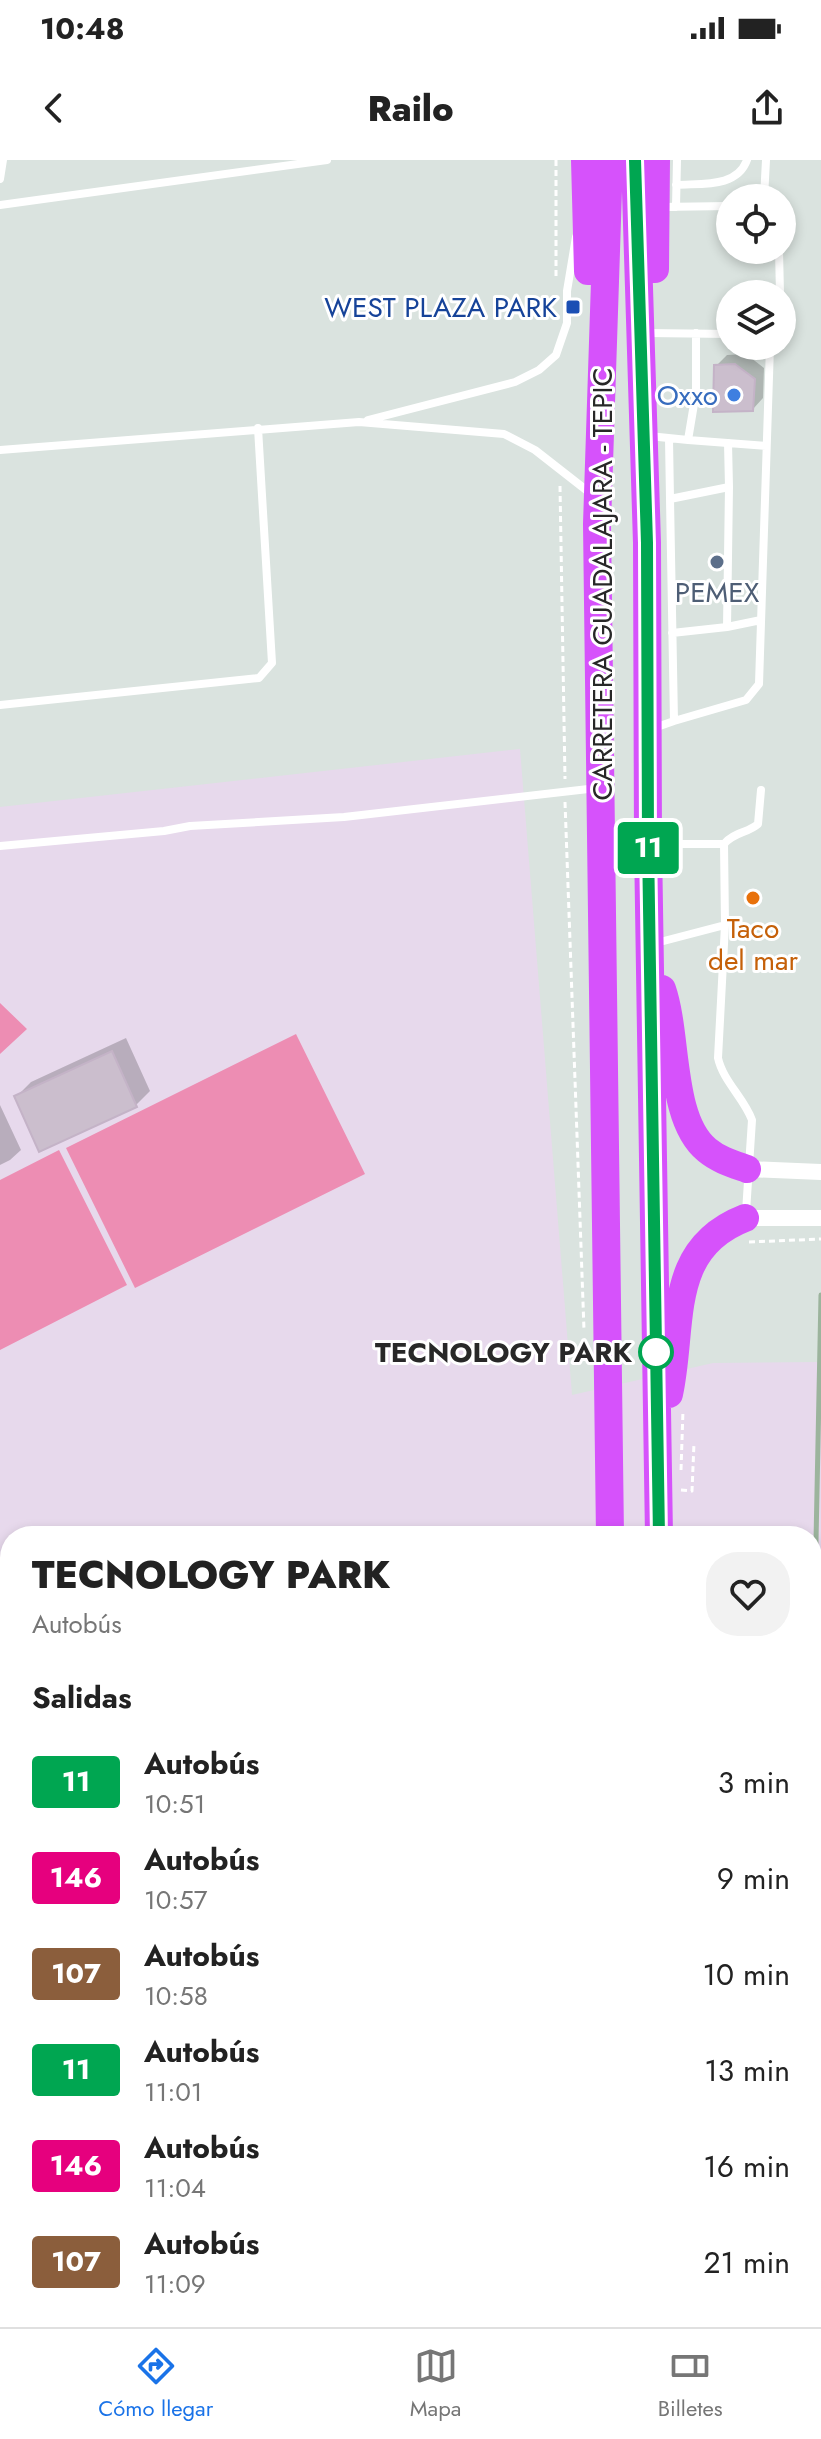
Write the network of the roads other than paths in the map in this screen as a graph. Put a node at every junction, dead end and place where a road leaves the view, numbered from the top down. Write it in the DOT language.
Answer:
graph roads {
  1 [pos="3,160"];
  2 [pos="327,160"];
  3 [pos="585,160"];
  4 [pos="609,160"];
  5 [pos="635,160"];
  6 [pos="656,160"];
  7 [pos="677,160"];
  8 [pos="747,160"];
  9 [pos="766,160"];
  10 [pos="0,179"];
  11 [pos="765,184"];
  12 [pos="676,185"];
  13 [pos="0,205"];
  14 [pos="585,205"];
  15 [pos="716,206"];
  16 [pos="666,207"];
  17 [pos="646,333"];
  18 [pos="696,333"];
  19 [pos="716,334"];
  20 [pos="769,360"];
  21 [pos="359,422"];
  22 [pos="258,428"];
  23 [pos="656,437"];
  24 [pos="688,440"];
  25 [pos="728,443"];
  26 [pos="766,446"];
  27 [pos="0,450"];
  28 [pos="598,469"];
  29 [pos="729,487"];
  30 [pos="597,499"];
  31 [pos="670,499"];
  32 [pos="761,620"];
  33 [pos="727,627"];
  34 [pos="672,633"];
  35 [pos="0,705"];
  36 [pos="674,721"];
  37 [pos="647,730"];
  38 [pos="601,787"];
  39 [pos="761,790"];
  40 [pos="648,844"];
  41 [pos="724,844"];
  42 [pos="0,846"];
  43 [pos="725,925"];
  44 [pos="650,951"];
  45 [pos="747,1169"];
  46 [pos="821,1172"];
  47 [pos="821,1218"];
  48 [pos="744,1230"];
  49 [pos="657,1433"];
  50 [pos="610,1526"];
  51 [pos="659,1526"];
  1 -- 10 [label="lane"];
  2 -- 13 [label="lane"];
  3 -- 14 [label="highway"];
  4 -- 28 [label="highway, CARRETERA GUADALAJARA - TEPIC"];
  5 -- 17 [label="highway, CARRETERA GUADALAJARA - TEPIC"];
  6 -- 16 [label="highway"];
  7 -- 12 [label="lane"];
  8 -- 12 [label="lane"];
  9 -- 11 [label="lane"];
  12 -- 16 [label="lane"];
  14 -- 21 [label="lane"];
  14 -- 28 [label="highway"];
  15 -- 16 [label="lane"];
  16 -- 17 [label="highway"];
  17 -- 18 [label="lane"];
  17 -- 23 [label="highway, CARRETERA GUADALAJARA - TEPIC"];
  18 -- 19 [label="lane"];
  18 -- 24 [label="lane"];
  20 -- 26 [label="lane"];
  21 -- 22 [label="lane"];
  21 -- 30 [label="lane"];
  22 -- 27 [label="lane"];
  22 -- 35 [label="lane"];
  23 -- 24 [label="lane"];
  23 -- 31 [label="lane"];
  23 -- 37 [label="highway, CARRETERA GUADALAJARA - TEPIC"];
  24 -- 25 [label="lane"];
  25 -- 26 [label="lane"];
  25 -- 29 [label="lane"];
  26 -- 32 [label="lane"];
  28 -- 30 [label="highway, CARRETERA GUADALAJARA - TEPIC"];
  29 -- 31 [label="lane"];
  29 -- 33 [label="lane"];
  30 -- 38 [label="highway, CARRETERA GUADALAJARA - TEPIC"];
  31 -- 34 [label="lane"];
  32 -- 33 [label="lane"];
  32 -- 36 [label="lane"];
  33 -- 34 [label="lane"];
  34 -- 36 [label="lane"];
  36 -- 37 [label="lane"];
  37 -- 40 [label="highway, CARRETERA GUADALAJARA - TEPIC"];
  38 -- 42 [label="lane"];
  38 -- 50 [label="highway, CARRETERA GUADALAJARA - TEPIC"];
  39 -- 41 [label="lane"];
  40 -- 41 [label="lane"];
  40 -- 44 [label="highway, CARRETERA GUADALAJARA - TEPIC"];
  41 -- 43 [label="lane"];
  43 -- 44 [label="lane"];
  43 -- 45 [label="lane"];
  44 -- 45 [label="highway"];
  44 -- 49 [label="highway, CARRETERA GUADALAJARA - TEPIC"];
  45 -- 46 [label="street"];
  45 -- 48 [label="lane"];
  47 -- 48 [label="street"];
  48 -- 49 [label="highway"];
  49 -- 51 [label="highway, CARRETERA GUADALAJARA - TEPIC"];
}
